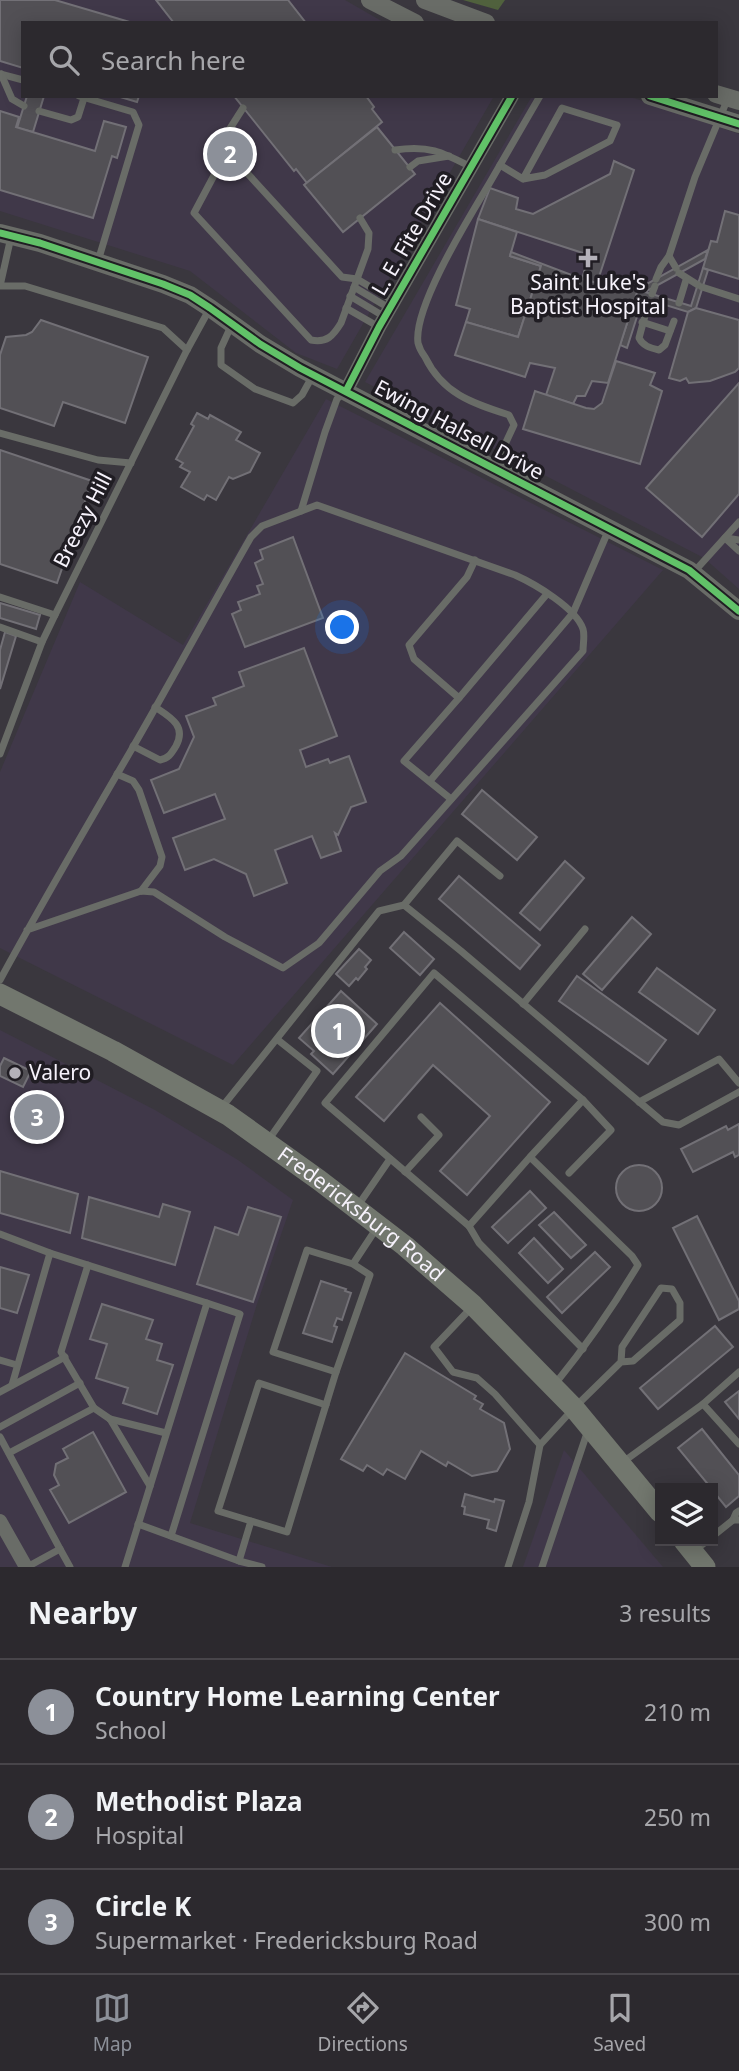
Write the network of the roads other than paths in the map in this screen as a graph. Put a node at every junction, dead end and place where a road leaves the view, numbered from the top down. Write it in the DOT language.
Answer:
graph roads {
  1 [pos="425,0"];
  2 [pos="377,2"];
  3 [pos="411,21"];
  4 [pos="481,21"];
  5 [pos="0,74"];
  6 [pos="21,79"];
  7 [pos="728,97"];
  8 [pos="81,98"];
  9 [pos="84,98"];
  10 [pos="511,98"];
  11 [pos="539,98"];
  12 [pos="656,98"];
  13 [pos="24,106"];
  14 [pos="243,108"];
  15 [pos="39,111"];
  16 [pos="721,118"];
  17 [pos="739,124"];
  18 [pos="395,150"];
  19 [pos="228,151"];
  20 [pos="450,156"];
  21 [pos="500,165"];
  22 [pos="410,167"];
  23 [pos="471,167"];
  24 [pos="523,179"];
  25 [pos="360,218"];
  26 [pos="6,234"];
  27 [pos="669,256"];
  28 [pos="97,262"];
  29 [pos="686,279"];
  30 [pos="356,283"];
  31 [pos="654,286"];
  32 [pos="0,287"];
  33 [pos="351,296"];
  34 [pos="739,299"];
  35 [pos="679,303"];
  36 [pos="210,308"];
  37 [pos="346,308"];
  38 [pos="646,312"];
  39 [pos="387,313"];
  40 [pos="674,321"];
  41 [pos="642,322"];
  42 [pos="232,323"];
  43 [pos="670,331"];
  44 [pos="187,350"];
  45 [pos="314,375"];
  46 [pos="346,390"];
  47 [pos="0,433"];
  48 [pos="131,463"];
  49 [pos="494,469"];
  50 [pos="301,511"];
  51 [pos="739,522"];
  52 [pos="609,528"];
  53 [pos="725,538"];
  54 [pos="739,540"];
  55 [pos="739,551"];
  56 [pos="475,560"];
  57 [pos="693,573"];
  58 [pos="547,594"];
  59 [pos="0,597"];
  60 [pos="739,611"];
  61 [pos="573,614"];
  62 [pos="55,615"];
  63 [pos="0,627"];
  64 [pos="42,642"];
  65 [pos="459,698"];
  66 [pos="155,707"];
  67 [pos="133,746"];
  68 [pos="0,754"];
  69 [pos="117,774"];
  70 [pos="429,781"];
  71 [pos="452,799"];
  72 [pos="500,876"];
  73 [pos="141,891"];
  74 [pos="404,905"];
  75 [pos="585,929"];
  76 [pos="27,930"];
  77 [pos="0,979"];
  78 [pos="0,994"];
  79 [pos="523,1004"];
  80 [pos="278,1040"];
  81 [pos="739,1083"];
  82 [pos="739,1092"];
  83 [pos="583,1100"];
  84 [pos="639,1102"];
  85 [pos="220,1111"];
  86 [pos="421,1117"];
  87 [pos="267,1142"];
  88 [pos="530,1157"];
  89 [pos="390,1159"];
  90 [pos="405,1172"];
  91 [pos="569,1174"];
  92 [pos="356,1208"];
  93 [pos="379,1226"];
  94 [pos="469,1226"];
  95 [pos="0,1234"];
  96 [pos="50,1253"];
  97 [pos="353,1264"];
  98 [pos="88,1265"];
  99 [pos="207,1303"];
  100 [pos="473,1305"];
  101 [pos="583,1349"];
  102 [pos="65,1357"];
  103 [pos="0,1360"];
  104 [pos="621,1363"];
  105 [pos="17,1365"];
  106 [pos="336,1372"];
  107 [pos="739,1372"];
  108 [pos="80,1383"];
  109 [pos="12,1385"];
  110 [pos="553,1387"];
  111 [pos="0,1392"];
  112 [pos="703,1404"];
  113 [pos="326,1405"];
  114 [pos="94,1408"];
  115 [pos="573,1408"];
  116 [pos="110,1419"];
  117 [pos="589,1426"];
  118 [pos="0,1427"];
  119 [pos="166,1433"];
  120 [pos="0,1437"];
  121 [pos="739,1444"];
  122 [pos="540,1445"];
  123 [pos="9,1454"];
  124 [pos="621,1464"];
  125 [pos="150,1486"];
  126 [pos="655,1506"];
  127 [pos="739,1511"];
  128 [pos="736,1520"];
  129 [pos="0,1521"];
  130 [pos="251,1521"];
  131 [pos="138,1524"];
  132 [pos="718,1533"];
  133 [pos="171,1536"];
  134 [pos="60,1549"];
  135 [pos="239,1561"];
  136 [pos="27,1567"];
  137 [pos="70,1567"];
  138 [pos="125,1567"];
  139 [pos="262,1567"];
  140 [pos="508,1567"];
  141 [pos="542,1567"];
  1 -- 4 [label="street"];
  2 -- 3 [label="street"];
  5 -- 6 [label="lane"];
  5 -- 13 [label="lane"];
  7 -- 16 [label="lane"];
  8 -- 15 [label="lane"];
  9 -- 28 [label="lane"];
  10 -- 23 [label="street, L. E. Fite Drive"];
  11 -- 21 [label="lane"];
  12 -- 16 [label="street"];
  14 -- 19 [label="lane"];
  16 -- 17 [label="street"];
  16 -- 27 [label="lane"];
  18 -- 20 [label="lane"];
  19 -- 30 [label="lane"];
  19 -- 37 [label="lane"];
  20 -- 22 [label="lane"];
  20 -- 23 [label="lane"];
  21 -- 24 [label="lane"];
  21 -- 49 [label="lane"];
  23 -- 39 [label="street, L. E. Fite Drive"];
  24 -- 24 [label="lane"];
  25 -- 30 [label="lane"];
  26 -- 28 [label="street, Ewing Halsell Drive"];
  26 -- 32 [label="lane"];
  27 -- 29 [label="lane"];
  27 -- 31 [label="lane"];
  28 -- 36 [label="street, Ewing Halsell Drive"];
  29 -- 34 [label="lane"];
  29 -- 35 [label="lane"];
  30 -- 33 [label="lane"];
  30 -- 39 [label="lane"];
  32 -- 44 [label="lane"];
  33 -- 37 [label="lane"];
  33 -- 39 [label="lane"];
  36 -- 42 [label="street, Ewing Halsell Drive"];
  36 -- 44 [label="lane, Breezy Hill"];
  37 -- 39 [label="lane"];
  38 -- 41 [label="lane"];
  39 -- 46 [label="street, L. E. Fite Drive"];
  40 -- 43 [label="lane"];
  41 -- 43 [label="lane"];
  41 -- 43 [label="lane"];
  42 -- 45 [label="street, Ewing Halsell Drive"];
  42 -- 45 [label="lane"];
  44 -- 48 [label="lane, Breezy Hill"];
  45 -- 46 [label="street, Ewing Halsell Drive"];
  46 -- 49 [label="street, Ewing Halsell Drive"];
  46 -- 50 [label="lane"];
  47 -- 48 [label="lane"];
  48 -- 62 [label="lane, Breezy Hill"];
  49 -- 52 [label="street, Ewing Halsell Drive"];
  50 -- 56 [label="lane"];
  50 -- 66 [label="lane"];
  51 -- 53 [label="lane"];
  52 -- 57 [label="street, Ewing Halsell Drive"];
  52 -- 61 [label="lane"];
  53 -- 54 [label="lane"];
  53 -- 55 [label="lane"];
  53 -- 57 [label="lane"];
  56 -- 58 [label="lane"];
  56 -- 65 [label="lane"];
  57 -- 60 [label="street, Ewing Halsell Drive"];
  58 -- 61 [label="lane"];
  58 -- 65 [label="lane"];
  59 -- 62 [label="lane"];
  61 -- 70 [label="lane"];
  61 -- 71 [label="lane"];
  62 -- 64 [label="lane, Breezy Hill"];
  63 -- 64 [label="lane"];
  64 -- 68 [label="lane, Breezy Hill"];
  65 -- 70 [label="lane"];
  66 -- 67 [label="lane"];
  66 -- 67 [label="lane"];
  67 -- 69 [label="lane"];
  69 -- 73 [label="lane"];
  69 -- 76 [label="lane"];
  70 -- 71 [label="lane"];
  71 -- 73 [label="lane"];
  72 -- 74 [label="lane"];
  73 -- 76 [label="lane"];
  74 -- 79 [label="lane"];
  74 -- 80 [label="lane"];
  75 -- 79 [label="lane"];
  76 -- 77 [label="lane"];
  78 -- 85 [label="main road, Fredericksburg Road"];
  79 -- 84 [label="lane"];
  80 -- 85 [label="lane"];
  80 -- 87 [label="lane"];
  81 -- 84 [label="lane"];
  82 -- 84 [label="lane"];
  83 -- 88 [label="lane"];
  83 -- 89 [label="lane"];
  83 -- 91 [label="lane"];
  85 -- 87 [label="main road, Fredericksburg Road"];
  86 -- 90 [label="lane"];
  87 -- 92 [label="main road, Fredericksburg Road"];
  88 -- 94 [label="lane"];
  88 -- 101 [label="lane"];
  89 -- 90 [label="lane"];
  89 -- 92 [label="lane"];
  90 -- 94 [label="lane"];
  92 -- 93 [label="main road, Fredericksburg Road"];
  93 -- 97 [label="lane"];
  93 -- 100 [label="main road, Fredericksburg Road"];
  94 -- 101 [label="lane"];
  95 -- 96 [label="lane"];
  96 -- 98 [label="lane"];
  96 -- 105 [label="lane"];
  97 -- 106 [label="lane"];
  97 -- 106 [label="lane"];
  98 -- 99 [label="lane"];
  98 -- 102 [label="lane"];
  99 -- 119 [label="lane"];
  99 -- 133 [label="lane"];
  100 -- 110 [label="main road, Fredericksburg Road"];
  100 -- 122 [label="lane"];
  101 -- 110 [label="lane"];
  102 -- 108 [label="lane"];
  102 -- 109 [label="lane"];
  103 -- 105 [label="lane"];
  104 -- 104 [label="lane"];
  104 -- 115 [label="lane"];
  105 -- 109 [label="lane"];
  106 -- 113 [label="lane"];
  107 -- 112 [label="lane"];
  108 -- 114 [label="lane"];
  108 -- 118 [label="lane"];
  109 -- 111 [label="lane"];
  110 -- 115 [label="main road, Fredericksburg Road"];
  112 -- 121 [label="lane"];
  112 -- 124 [label="lane"];
  113 -- 130 [label="lane"];
  113 -- 130 [label="lane"];
  114 -- 116 [label="lane"];
  114 -- 123 [label="lane"];
  115 -- 117 [label="main road, Fredericksburg Road"];
  115 -- 122 [label="lane"];
  116 -- 119 [label="lane"];
  116 -- 125 [label="lane"];
  117 -- 124 [label="main road, Fredericksburg Road"];
  117 -- 141 [label="lane"];
  119 -- 125 [label="lane"];
  120 -- 123 [label="lane"];
  122 -- 140 [label="lane"];
  123 -- 134 [label="lane"];
  124 -- 126 [label="main road, Fredericksburg Road"];
  125 -- 131 [label="lane"];
  127 -- 128 [label="lane"];
  128 -- 132 [label="lane"];
  129 -- 136 [label="street"];
  130 -- 135 [label="lane"];
  131 -- 133 [label="lane"];
  131 -- 138 [label="lane"];
  133 -- 135 [label="lane"];
  134 -- 136 [label="lane"];
  134 -- 137 [label="lane"];
  135 -- 139 [label="lane"];
}
